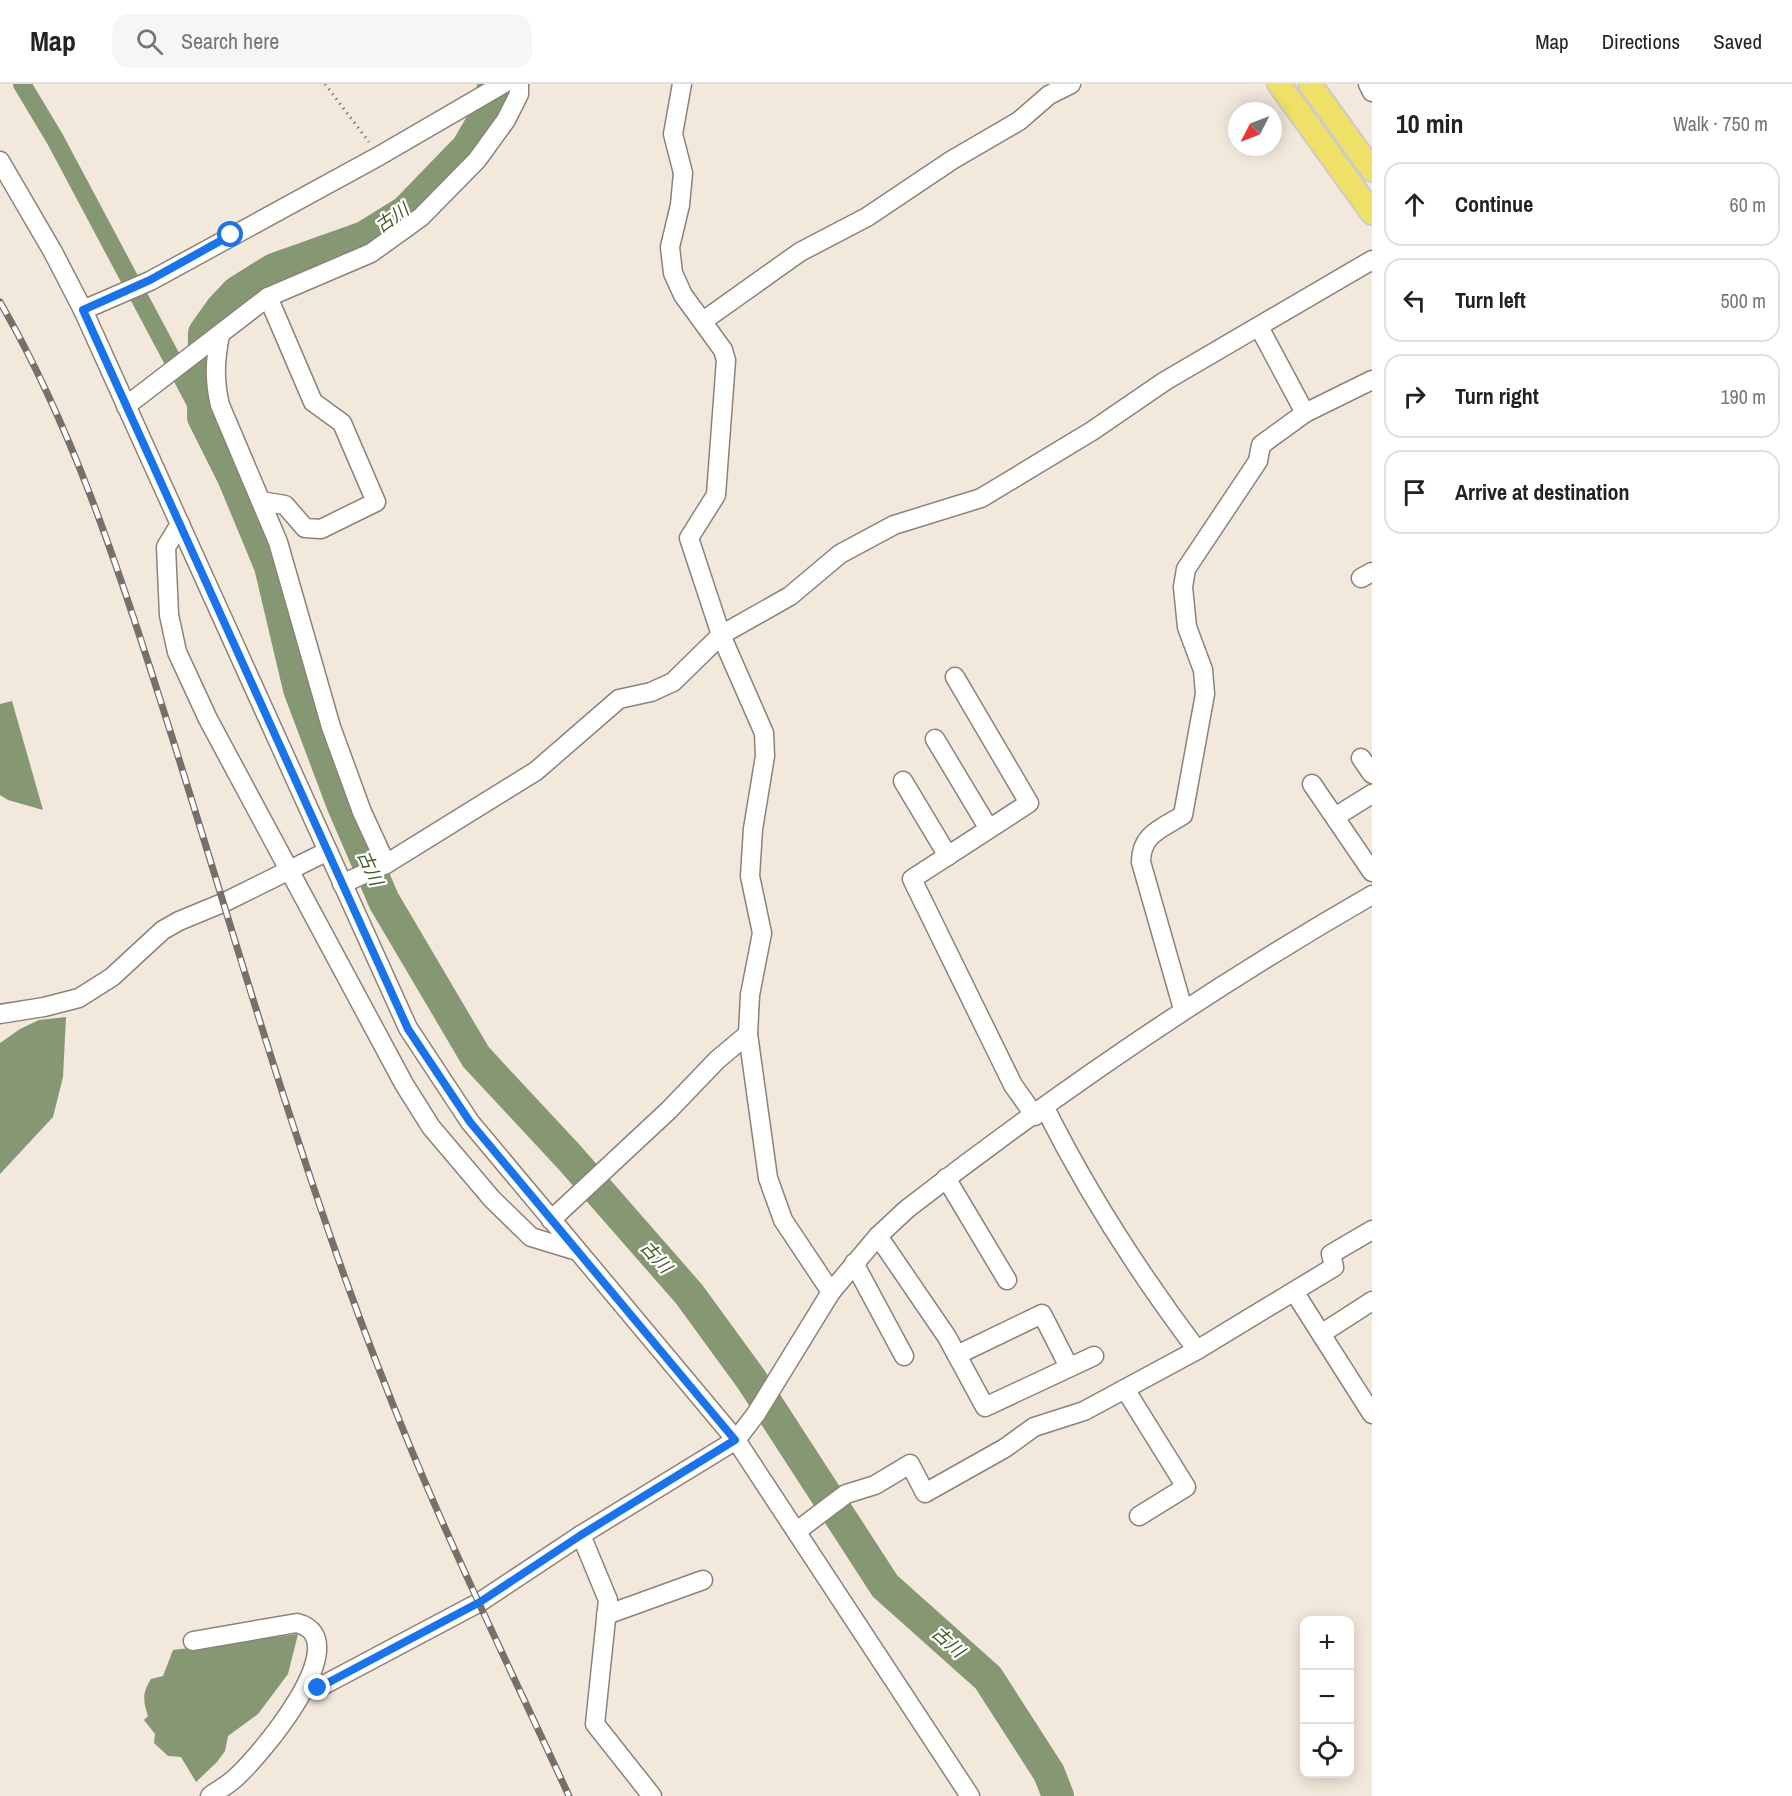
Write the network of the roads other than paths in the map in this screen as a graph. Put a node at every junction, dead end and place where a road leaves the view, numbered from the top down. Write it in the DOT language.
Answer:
graph roads {
  1 [pos="503,84"];
  2 [pos="519,84"];
  3 [pos="682,84"];
  4 [pos="1071,84"];
  5 [pos="1279,84"];
  6 [pos="1310,84"];
  7 [pos="1368,84"];
  8 [pos="1372,92"];
  9 [pos="0,161"];
  10 [pos="1372,170"];
  11 [pos="5,182"];
  12 [pos="1372,213"];
  13 [pos="1372,260"];
  14 [pos="268,297"];
  15 [pos="83,310"];
  16 [pos="703,321"];
  17 [pos="1259,327"];
  18 [pos="217,337"];
  19 [pos="1372,380"];
  20 [pos="126,406"];
  21 [pos="1305,413"];
  22 [pos="261,501"];
  23 [pos="180,524"];
  24 [pos="721,635"];
  25 [pos="955,677"];
  26 [pos="935,739"];
  27 [pos="1361,758"];
  28 [pos="1372,774"];
  29 [pos="903,782"];
  30 [pos="1312,784"];
  31 [pos="1372,794"];
  32 [pos="1335,817"];
  33 [pos="989,830"];
  34 [pos="328,851"];
  35 [pos="948,856"];
  36 [pos="384,865"];
  37 [pos="289,869"];
  38 [pos="1372,872"];
  39 [pos="350,880"];
  40 [pos="1372,895"];
  41 [pos="1183,1009"];
  42 [pos="0,1014"];
  43 [pos="748,1034"];
  44 [pos="1040,1112"];
  45 [pos="946,1178"];
  46 [pos="551,1220"];
  47 [pos="1372,1230"];
  48 [pos="878,1236"];
  49 [pos="577,1251"];
  50 [pos="854,1263"];
  51 [pos="1007,1280"];
  52 [pos="831,1292"];
  53 [pos="1295,1293"];
  54 [pos="1372,1301"];
  55 [pos="1321,1334"];
  56 [pos="1197,1350"];
  57 [pos="957,1355"];
  58 [pos="904,1356"];
  59 [pos="1094,1356"];
  60 [pos="1069,1367"];
  61 [pos="1125,1389"];
  62 [pos="1369,1404"];
  63 [pos="735,1440"];
  64 [pos="1139,1516"];
  65 [pos="797,1531"];
  66 [pos="581,1535"];
  67 [pos="703,1580"];
  68 [pos="606,1615"];
  69 [pos="193,1641"];
  70 [pos="306,1689"];
  71 [pos="210,1796"];
  72 [pos="652,1796"];
  73 [pos="970,1796"];
  1 -- 15 [label="street"];
  2 -- 14 [label="street"];
  3 -- 16 [label="street"];
  4 -- 16 [label="street"];
  5 -- 12 [label="main road"];
  6 -- 10 [label="main road"];
  7 -- 8 [label="street"];
  9 -- 11 [label="street"];
  11 -- 15 [label="street"];
  13 -- 17 [label="street"];
  14 -- 18 [label="street"];
  14 -- 22 [label="street"];
  15 -- 20 [label="street"];
  16 -- 24 [label="street"];
  17 -- 21 [label="street"];
  17 -- 24 [label="street"];
  18 -- 20 [label="street"];
  18 -- 22 [label="street"];
  19 -- 21 [label="street"];
  20 -- 23 [label="street"];
  21 -- 41 [label="street"];
  22 -- 36 [label="street"];
  23 -- 34 [label="street"];
  23 -- 37 [label="street"];
  24 -- 36 [label="street"];
  24 -- 43 [label="street"];
  25 -- 33 [label="street"];
  26 -- 33 [label="street"];
  27 -- 28 [label="street"];
  29 -- 35 [label="street"];
  30 -- 32 [label="street"];
  31 -- 32 [label="street"];
  32 -- 38 [label="street"];
  33 -- 35 [label="street"];
  34 -- 37 [label="street"];
  34 -- 39 [label="street"];
  35 -- 44 [label="street"];
  36 -- 39 [label="street"];
  37 -- 42 [label="street"];
  37 -- 49 [label="street"];
  39 -- 46 [label="street"];
  40 -- 41 [label="street"];
  41 -- 44 [label="street"];
  43 -- 46 [label="street"];
  43 -- 52 [label="street"];
  44 -- 45 [label="street"];
  44 -- 56 [label="street"];
  45 -- 48 [label="street"];
  45 -- 51 [label="street"];
  46 -- 49 [label="street"];
  47 -- 53 [label="street"];
  48 -- 50 [label="street"];
  48 -- 57 [label="street"];
  49 -- 63 [label="street"];
  50 -- 52 [label="street"];
  50 -- 58 [label="street"];
  52 -- 63 [label="street"];
  53 -- 55 [label="street"];
  53 -- 56 [label="street"];
  54 -- 55 [label="street"];
  55 -- 62 [label="street"];
  56 -- 61 [label="street"];
  57 -- 60 [label="street"];
  57 -- 60 [label="street"];
  59 -- 60 [label="street"];
  61 -- 64 [label="street"];
  61 -- 65 [label="street"];
  63 -- 65 [label="street"];
  63 -- 66 [label="street"];
  65 -- 73 [label="street"];
  66 -- 68 [label="street"];
  66 -- 70 [label="street"];
  67 -- 68 [label="street"];
  68 -- 72 [label="street"];
  69 -- 70 [label="street"];
  70 -- 71 [label="street"];
}
